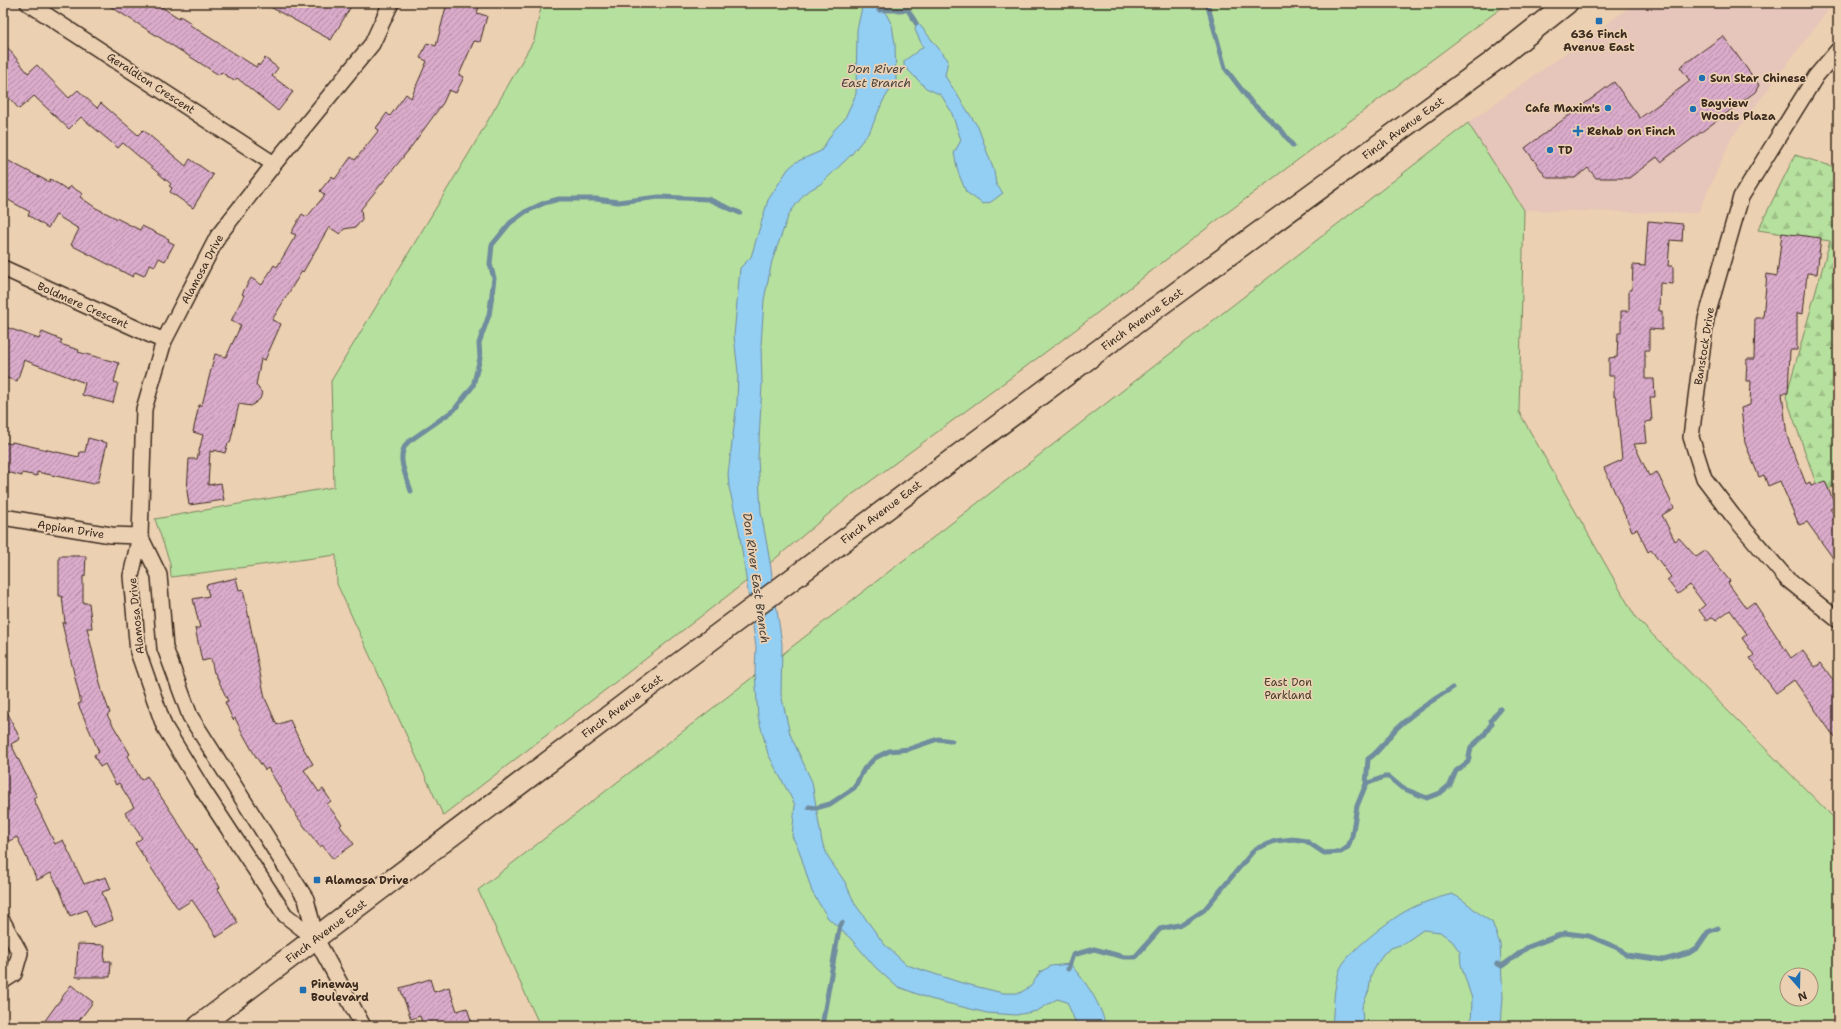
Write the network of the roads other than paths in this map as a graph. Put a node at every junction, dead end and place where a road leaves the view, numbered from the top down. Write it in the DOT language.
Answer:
graph roads {
  1 [pos="28,3"];
  2 [pos="391,3"];
  3 [pos="1567,3"];
  4 [pos="1838,50"];
  5 [pos="274,164"];
  6 [pos="3,268"];
  7 [pos="164,341"];
  8 [pos="3,517"];
  9 [pos="140,536"];
  10 [pos="1838,620"];
  11 [pos="3,922"];
  12 [pos="316,939"];
  13 [pos="3,981"];
  14 [pos="199,1026"];
  15 [pos="363,1026"];
  1 -- 5 [label="street, Geraldton Crescent"];
  2 -- 5 [label="street, Alamosa Drive"];
  3 -- 12 [label="main road, Finch Avenue East"];
  4 -- 10 [label="street, Banstock Drive"];
  5 -- 7 [label="street, Alamosa Drive"];
  6 -- 7 [label="street, Boldmere Crescent"];
  7 -- 9 [label="street, Alamosa Drive"];
  8 -- 9 [label="street, Appian Drive"];
  9 -- 12 [label="street, Alamosa Drive"];
  9 -- 12 [label="street, Alamosa Drive"];
  11 -- 13 [label="street"];
  12 -- 14 [label="main road, Finch Avenue East"];
  12 -- 15 [label="street"];
}
